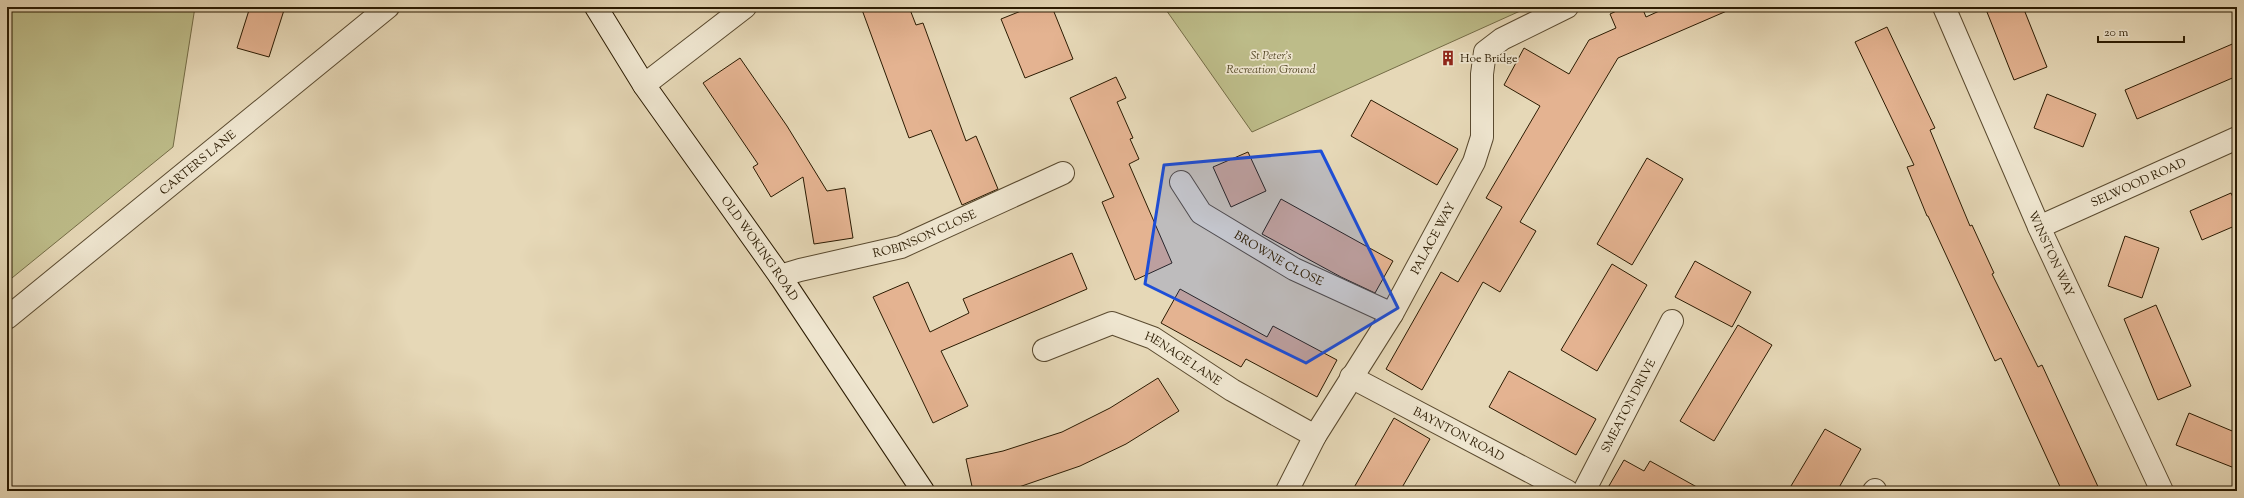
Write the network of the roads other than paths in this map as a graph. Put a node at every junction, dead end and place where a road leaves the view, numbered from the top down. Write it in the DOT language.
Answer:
graph roads {
  1 [pos="388,7"];
  2 [pos="596,7"];
  3 [pos="745,7"];
  4 [pos="1567,7"];
  5 [pos="1946,10"];
  6 [pos="644,85"];
  7 [pos="2237,138"];
  8 [pos="1063,174"];
  9 [pos="1181,182"];
  10 [pos="2039,227"];
  11 [pos="780,276"];
  12 [pos="1392,314"];
  13 [pos="7,318"];
  14 [pos="1672,321"];
  15 [pos="1044,350"];
  16 [pos="1351,377"];
  17 [pos="1316,436"];
  18 [pos="923,491"];
  19 [pos="1287,491"];
  20 [pos="1568,491"];
  21 [pos="1584,491"];
  22 [pos="2162,491"];
  1 -- 13 [label="street, CARTERS LANE"];
  2 -- 6 [label="street, OLD WOKING ROAD"];
  3 -- 6 [label="street"];
  4 -- 12 [label="street, PALACE WAY"];
  5 -- 10 [label="street, WINSTON WAY"];
  6 -- 11 [label="street, OLD WOKING ROAD"];
  7 -- 10 [label="street, SELWOOD ROAD"];
  8 -- 11 [label="street, ROBINSON CLOSE"];
  9 -- 12 [label="street, BROWNE CLOSE"];
  10 -- 22 [label="street, WINSTON WAY"];
  11 -- 18 [label="street, OLD WOKING ROAD"];
  12 -- 16 [label="street, PALACE WAY"];
  14 -- 21 [label="street, SMEATON DRIVE"];
  15 -- 17 [label="street, HENAGE LANE"];
  16 -- 17 [label="street, PALACE WAY"];
  16 -- 20 [label="street, BAYNTON ROAD"];
  17 -- 19 [label="street, PALACE WAY"];
}
